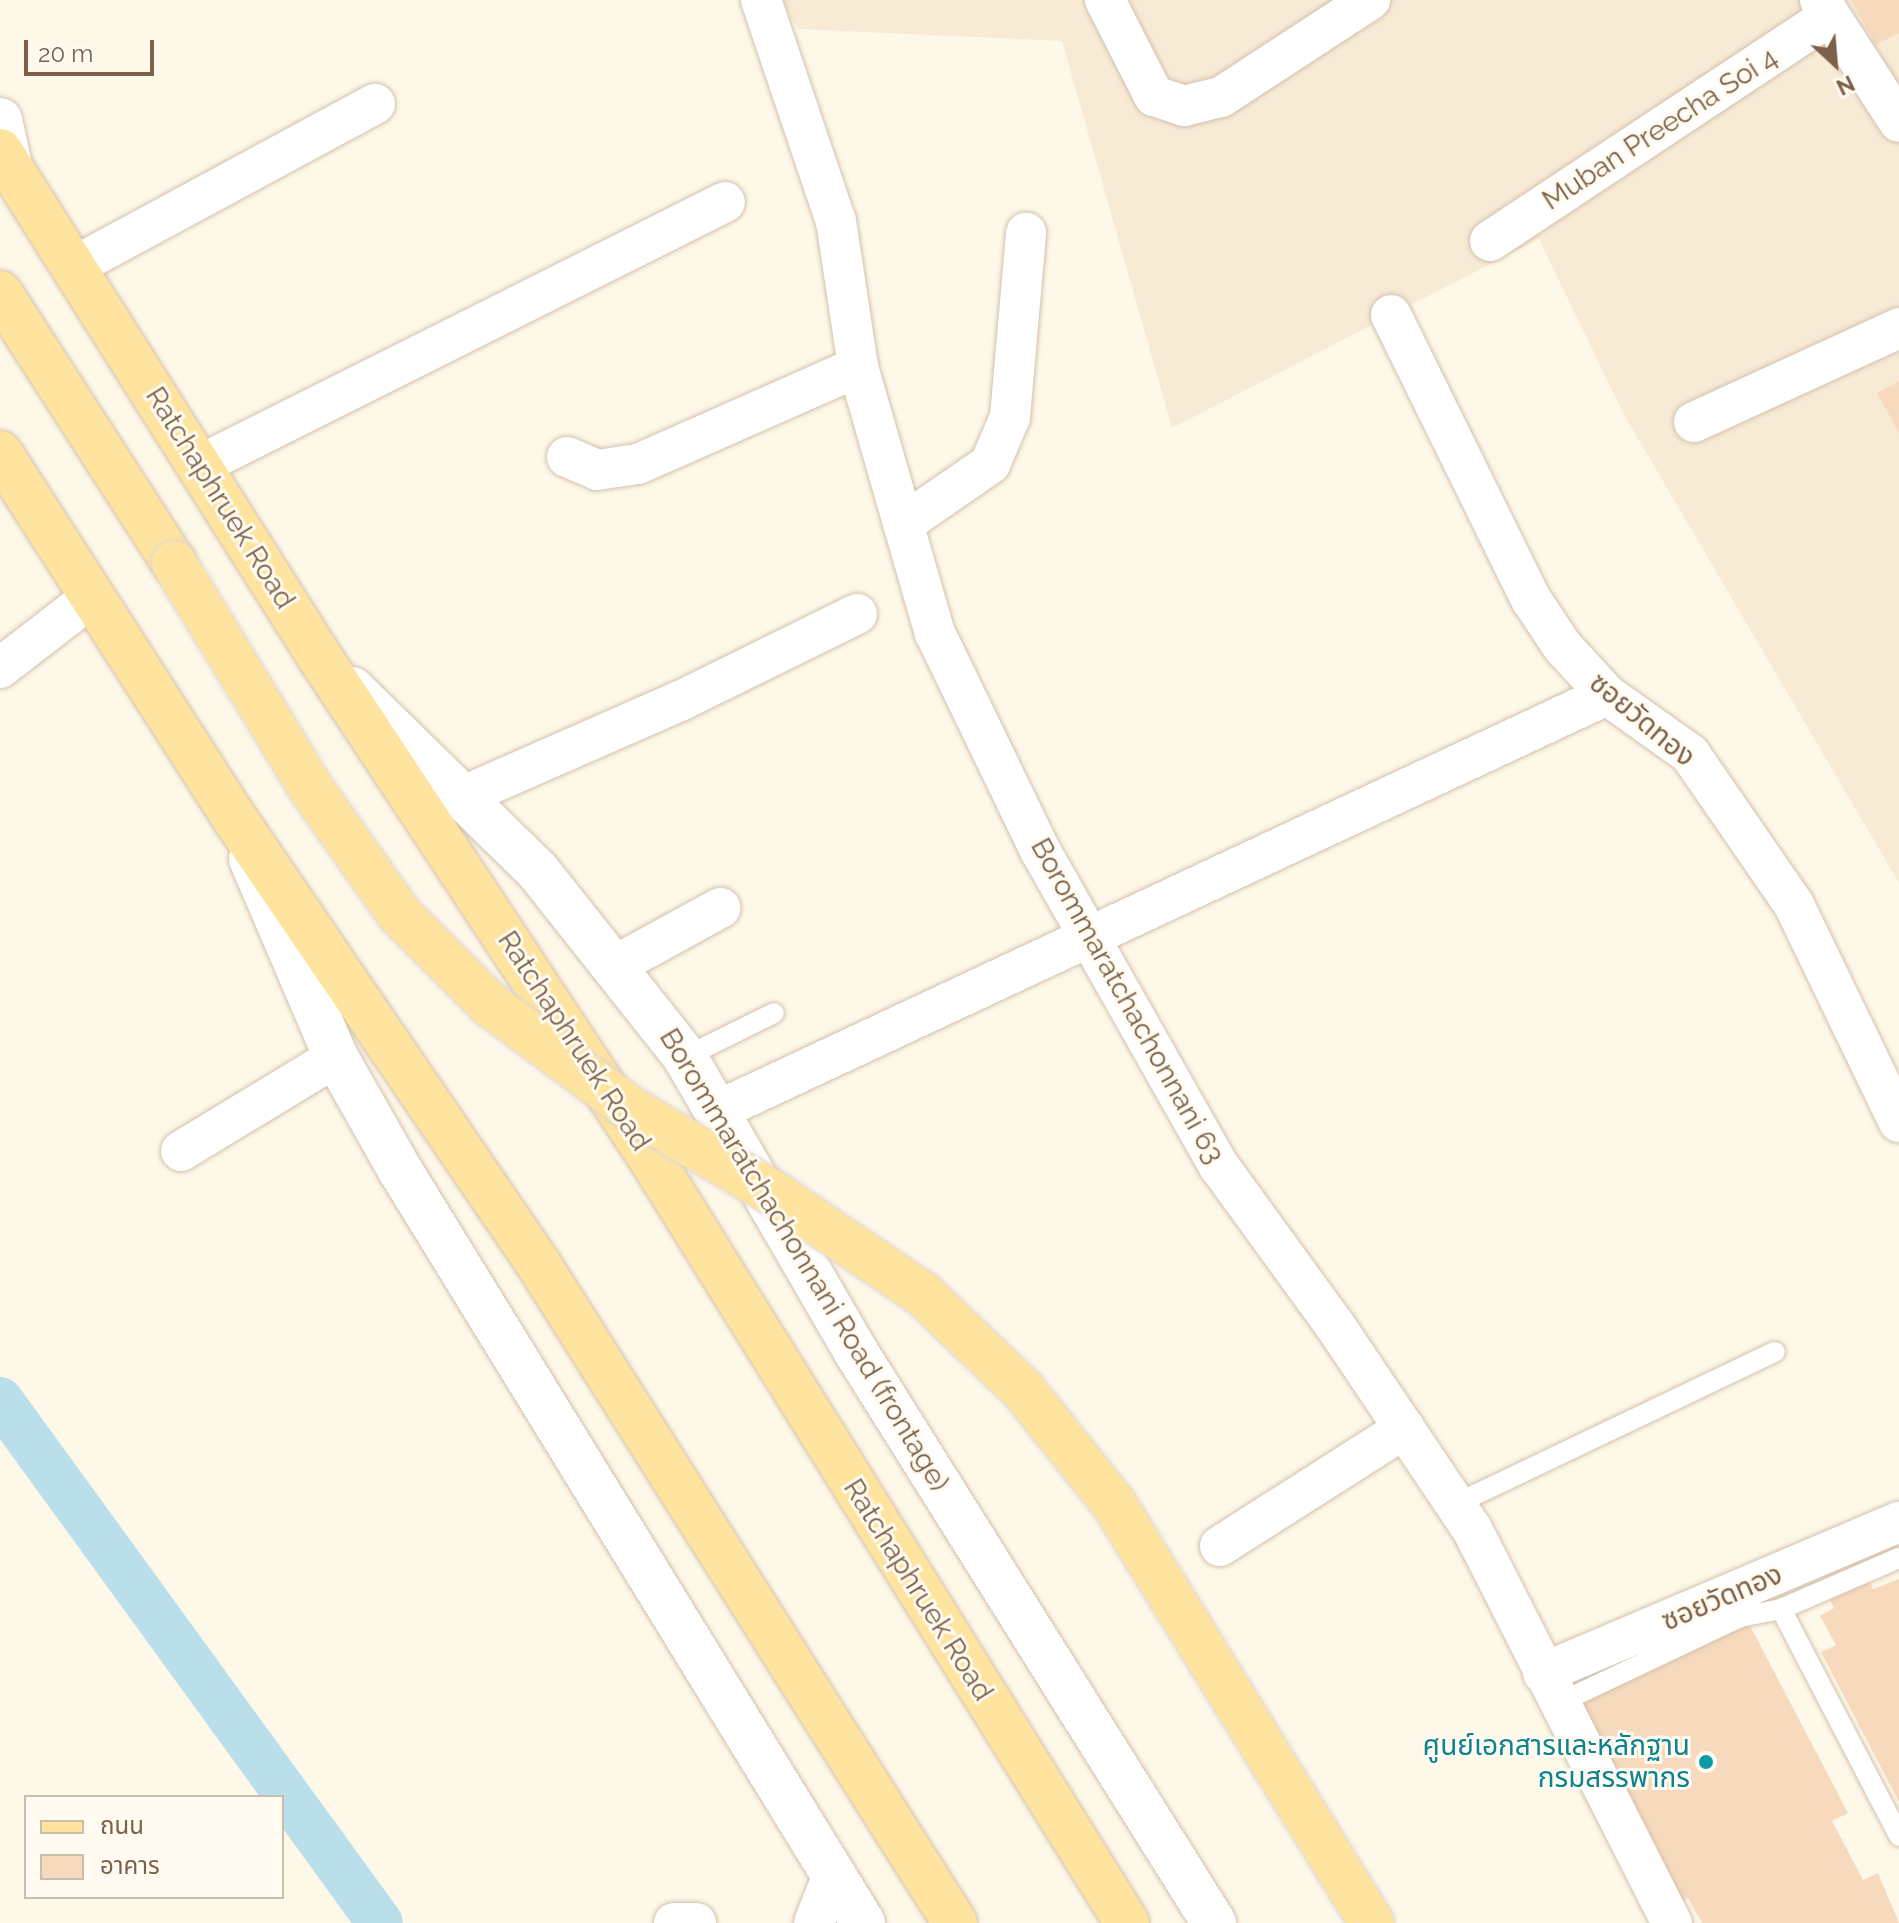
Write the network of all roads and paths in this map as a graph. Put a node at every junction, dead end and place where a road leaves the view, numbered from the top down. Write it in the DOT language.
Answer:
graph roads {
  1 [pos="761,0"];
  2 [pos="1105,0"];
  3 [pos="1370,0"];
  4 [pos="1824,9"];
  5 [pos="375,104"];
  6 [pos="0,120"];
  7 [pos="1899,122"];
  8 [pos="5,159"];
  9 [pos="725,202"];
  10 [pos="1026,233"];
  11 [pos="1490,241"];
  12 [pos="75,266"];
  13 [pos="0,293"];
  14 [pos="1391,315"];
  15 [pos="1899,328"];
  16 [pos="858,367"];
  17 [pos="1694,422"];
  18 [pos="0,453"];
  19 [pos="567,457"];
  20 [pos="200,465"];
  21 [pos="903,524"];
  22 [pos="93,596"];
  23 [pos="857,614"];
  24 [pos="319,656"];
  25 [pos="0,668"];
  26 [pos="1607,695"];
  27 [pos="461,797"];
  28 [pos="235,819"];
  29 [pos="720,908"];
  30 [pos="1092,935"];
  31 [pos="616,965"];
  32 [pos="774,1013"];
  33 [pos="336,1057"];
  34 [pos="685,1057"];
  35 [pos="719,1110"];
  36 [pos="1899,1122"];
  37 [pos="181,1151"];
  38 [pos="1775,1352"];
  39 [pos="1405,1428"];
  40 [pos="1458,1503"];
  41 [pos="1899,1522"];
  42 [pos="1220,1546"];
  43 [pos="1899,1558"];
  44 [pos="1781,1609"];
  45 [pos="1550,1688"];
  46 [pos="1899,1836"];
  47 [pos="832,1877"];
  48 [pos="674,1923"];
  49 [pos="696,1923"];
  50 [pos="814,1923"];
  51 [pos="863,1923"];
  52 [pos="955,1923"];
  53 [pos="1127,1923"];
  54 [pos="1214,1923"];
  55 [pos="1372,1923"];
  56 [pos="1672,1923"];
  1 -- 16 [label="street, Borommaratchachonnani 63"];
  2 -- 3 [label="street"];
  4 -- 7 [label="street"];
  4 -- 11 [label="street, Muban Preecha Soi 4"];
  5 -- 12 [label="street"];
  6 -- 8 [label="main road, Ratchaphruek Road"];
  8 -- 12 [label="main road, Ratchaphruek Road"];
  9 -- 20 [label="street"];
  10 -- 21 [label="street"];
  12 -- 20 [label="main road, Ratchaphruek Road"];
  13 -- 55 [label="main road, bridge"];
  14 -- 26 [label="street, ซอยวัดทอง"];
  15 -- 17 [label="street"];
  16 -- 19 [label="street"];
  16 -- 21 [label="street, Borommaratchachonnani 63"];
  18 -- 22 [label="main road"];
  20 -- 24 [label="main road, Ratchaphruek Road"];
  21 -- 30 [label="street, Borommaratchachonnani 63"];
  22 -- 25 [label="street"];
  22 -- 28 [label="main road"];
  23 -- 27 [label="street"];
  24 -- 27 [label="main road, Borommaratchachonnani Road (frontage)"];
  24 -- 53 [label="main road, Ratchaphruek Road"];
  26 -- 30 [label="street"];
  26 -- 36 [label="street, ซอยวัดทอง"];
  27 -- 31 [label="main road, Borommaratchachonnani Road (frontage)"];
  28 -- 33 [label="main road"];
  28 -- 52 [label="main road"];
  29 -- 31 [label="street"];
  30 -- 35 [label="street"];
  30 -- 39 [label="street, Borommaratchachonnani 63"];
  31 -- 34 [label="main road, Borommaratchachonnani Road (frontage)"];
  32 -- 34 [label="lane"];
  33 -- 37 [label="street"];
  33 -- 47 [label="main road"];
  34 -- 35 [label="main road, Borommaratchachonnani Road (frontage)"];
  35 -- 54 [label="main road, Borommaratchachonnani Road (frontage)"];
  38 -- 40 [label="lane"];
  39 -- 40 [label="street, Borommaratchachonnani 63"];
  39 -- 42 [label="street"];
  40 -- 45 [label="street, Borommaratchachonnani 63"];
  41 -- 45 [label="street, ซอยวัดทอง"];
  43 -- 44 [label="lane"];
  44 -- 45 [label="lane"];
  44 -- 46 [label="lane"];
  45 -- 56 [label="street, Borommaratchachonnani 63"];
  47 -- 50 [label="street"];
  47 -- 51 [label="main road"];
  48 -- 49 [label="street"];
}
